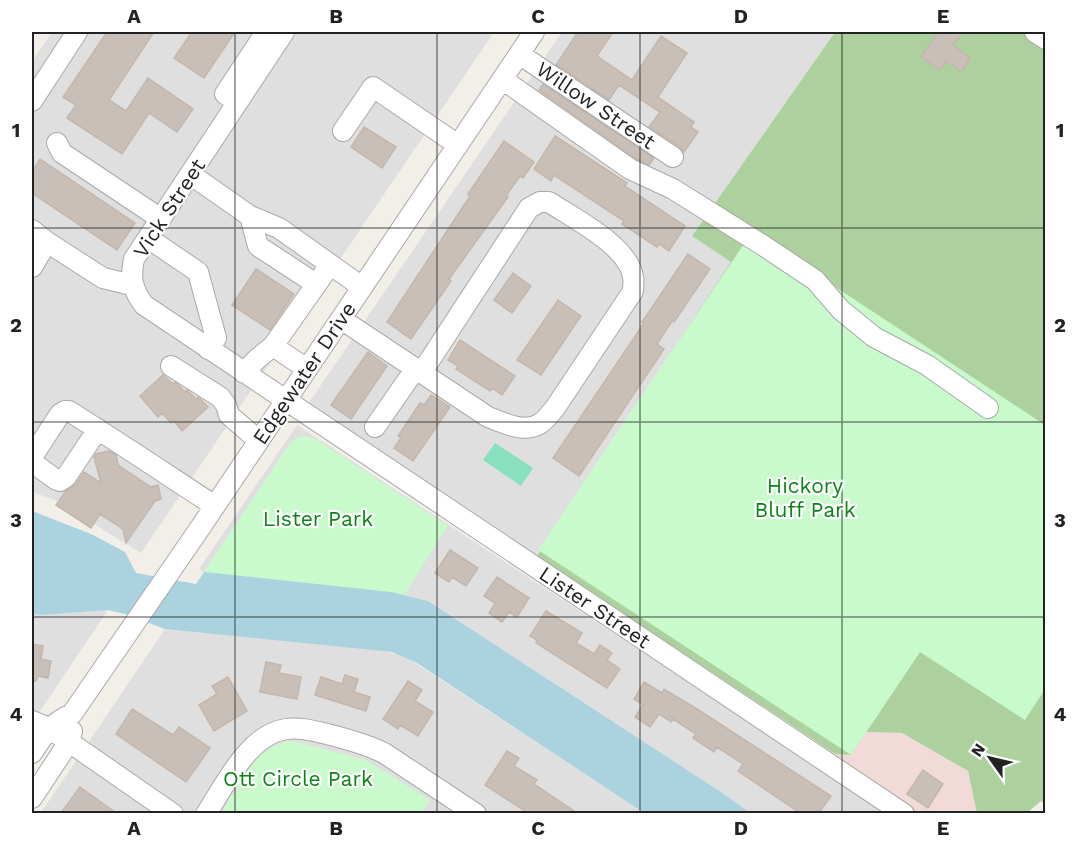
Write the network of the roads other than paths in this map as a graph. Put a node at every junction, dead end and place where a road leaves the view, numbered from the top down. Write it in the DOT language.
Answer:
graph roads {
  1 [pos="77,32"];
  2 [pos="266,32"];
  3 [pos="285,32"];
  4 [pos="534,32"];
  5 [pos="1035,32"];
  6 [pos="1046,39"];
  7 [pos="519,54"];
  8 [pos="502,79"];
  9 [pos="32,101"];
  10 [pos="238,102"];
  11 [pos="343,131"];
  12 [pos="57,143"];
  13 [pos="458,144"];
  14 [pos="673,157"];
  15 [pos="190,174"];
  16 [pos="250,216"];
  17 [pos="161,219"];
  18 [pos="39,236"];
  19 [pos="148,238"];
  20 [pos="33,262"];
  21 [pos="330,265"];
  22 [pos="316,284"];
  23 [pos="132,285"];
  24 [pos="362,287"];
  25 [pos="341,319"];
  26 [pos="273,346"];
  27 [pos="208,349"];
  28 [pos="171,366"];
  29 [pos="307,369"];
  30 [pos="419,370"];
  31 [pos="244,373"];
  32 [pos="286,401"];
  33 [pos="988,408"];
  34 [pos="375,428"];
  35 [pos="98,429"];
  36 [pos="259,441"];
  37 [pos="215,506"];
  38 [pos="72,714"];
  39 [pos="40,725"];
  40 [pos="69,742"];
  41 [pos="32,753"];
  42 [pos="32,798"];
  43 [pos="173,813"];
  44 [pos="206,813"];
  45 [pos="476,813"];
  46 [pos="904,813"];
  1 -- 9 [label="street"];
  2 -- 10 [label="street"];
  3 -- 10 [label="street, Vick Street"];
  4 -- 7 [label="street, Edgewater Drive"];
  5 -- 6 [label="street"];
  7 -- 8 [label="street, Edgewater Drive"];
  7 -- 14 [label="street, Willow Street"];
  8 -- 13 [label="street, Edgewater Drive"];
  8 -- 33 [label="street"];
  10 -- 15 [label="street, Vick Street"];
  11 -- 13 [label="street"];
  12 -- 17 [label="street"];
  13 -- 24 [label="street, Edgewater Drive"];
  15 -- 16 [label="street"];
  15 -- 17 [label="street, Vick Street"];
  16 -- 21 [label="street"];
  16 -- 22 [label="street"];
  17 -- 19 [label="street, Vick Street"];
  18 -- 20 [label="street"];
  18 -- 23 [label="street"];
  19 -- 23 [label="street, Vick Street"];
  19 -- 27 [label="street"];
  21 -- 22 [label="street"];
  21 -- 24 [label="street"];
  22 -- 26 [label="street"];
  23 -- 27 [label="street, Vick Street"];
  24 -- 25 [label="street, Edgewater Drive"];
  25 -- 29 [label="street, Edgewater Drive"];
  25 -- 30 [label="street"];
  26 -- 29 [label="street"];
  26 -- 31 [label="street"];
  27 -- 31 [label="street, Vick Street"];
  28 -- 36 [label="street"];
  29 -- 32 [label="street, Edgewater Drive"];
  30 -- 30 [label="street"];
  30 -- 34 [label="street"];
  31 -- 32 [label="street, Vick Street"];
  32 -- 36 [label="street, Edgewater Drive"];
  32 -- 46 [label="street, Lister Street"];
  35 -- 37 [label="street"];
  36 -- 37 [label="street, Edgewater Drive"];
  37 -- 38 [label="street, Edgewater Drive"];
  38 -- 39 [label="street, Edgewater Drive"];
  38 -- 40 [label="street, Edgewater Drive"];
  39 -- 40 [label="street"];
  39 -- 41 [label="street, Edgewater Drive"];
  40 -- 42 [label="street, Edgewater Drive"];
  40 -- 43 [label="street"];
  44 -- 45 [label="street"];
}
